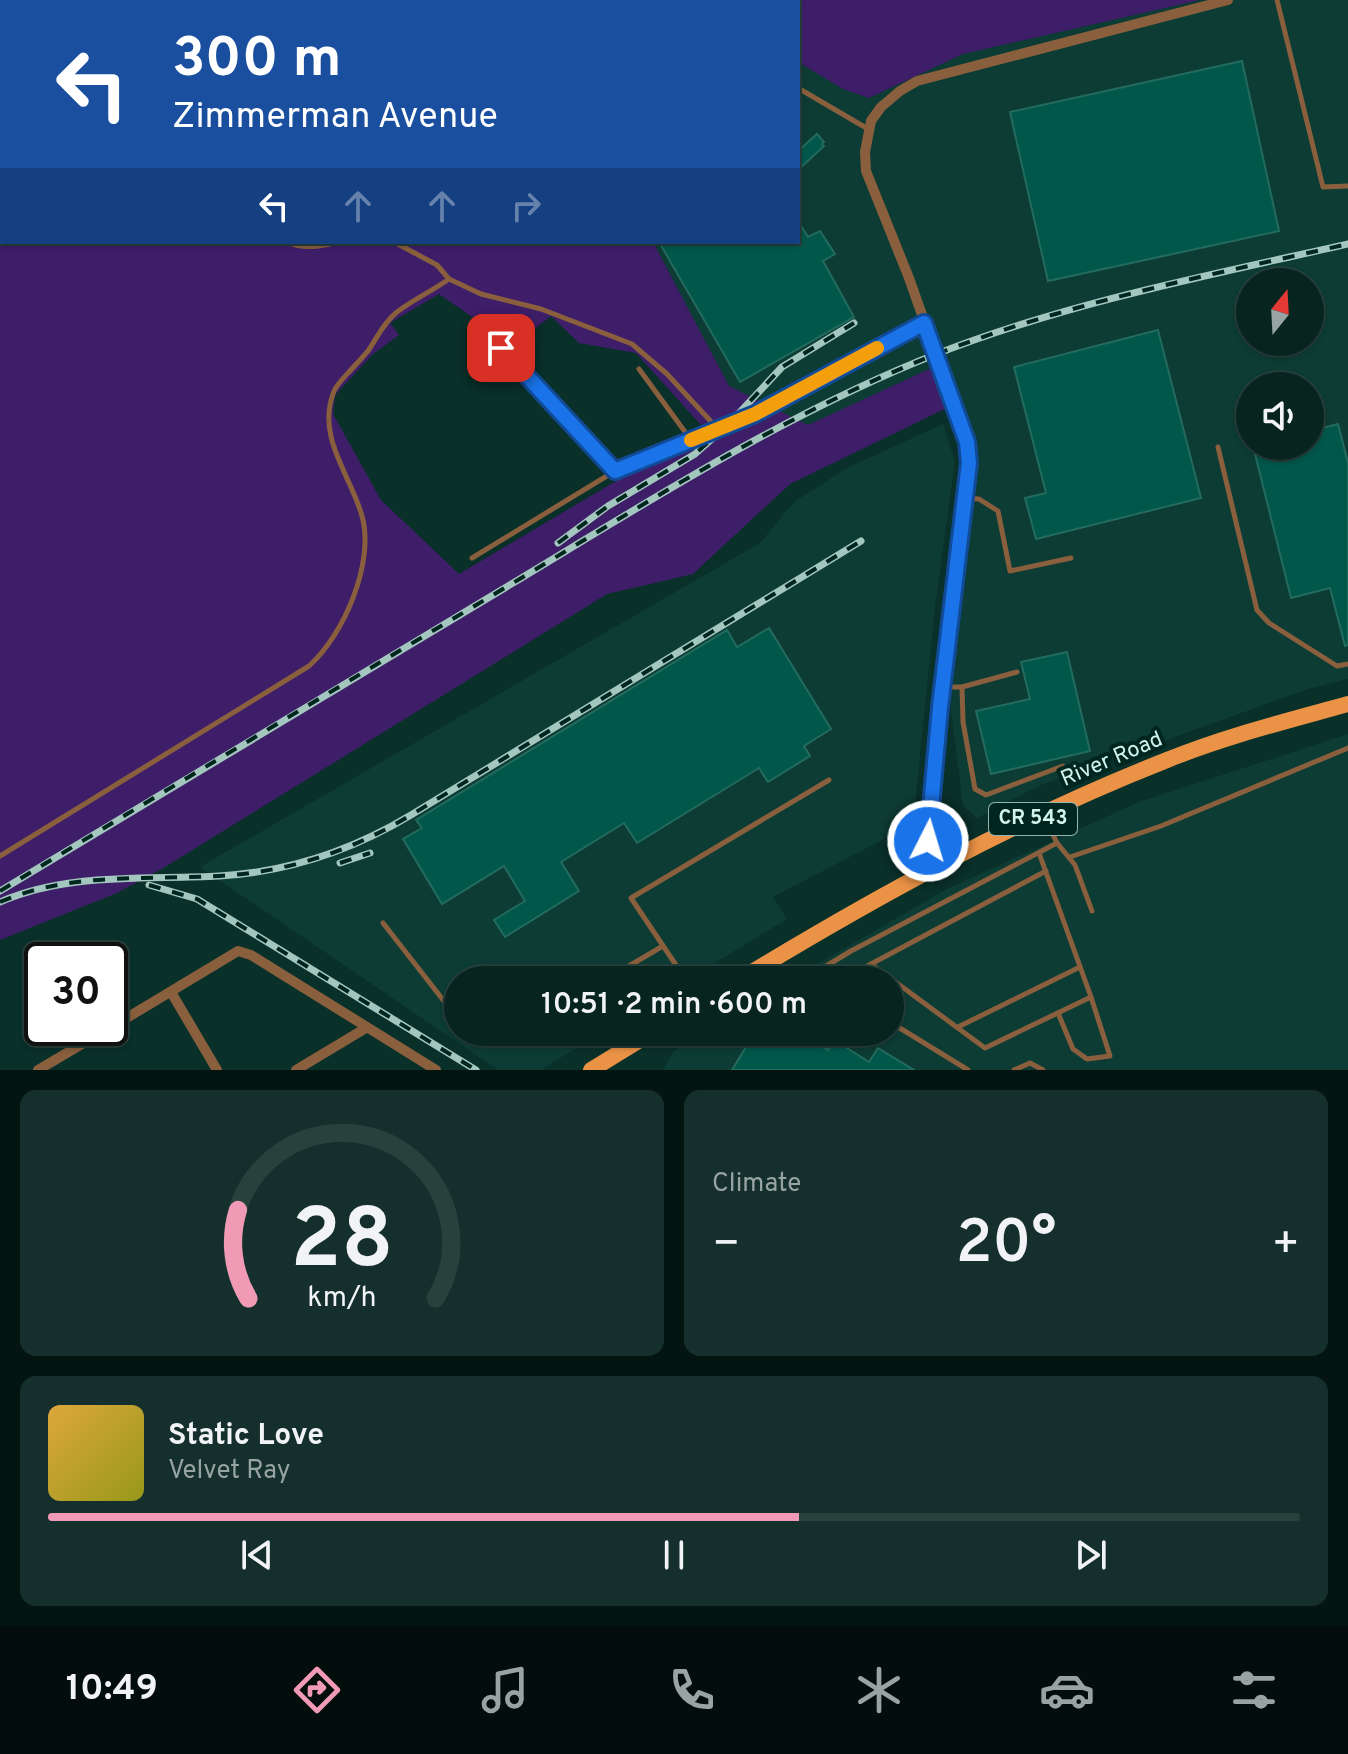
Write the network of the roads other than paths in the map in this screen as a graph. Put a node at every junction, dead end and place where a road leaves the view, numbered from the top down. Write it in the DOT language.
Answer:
graph roads {
  1 [pos="1228,0"];
  2 [pos="1277,0"];
  3 [pos="800,89"];
  4 [pos="869,129"];
  5 [pos="1348,186"];
  6 [pos="291,244"];
  7 [pos="326,244"];
  8 [pos="398,244"];
  9 [pos="449,279"];
  10 [pos="924,323"];
  11 [pos="501,348"];
  12 [pos="639,369"];
  13 [pos="718,429"];
  14 [pos="705,435"];
  15 [pos="691,440"];
  16 [pos="1218,447"];
  17 [pos="615,471"];
  18 [pos="964,497"];
  19 [pos="472,558"];
  20 [pos="1071,558"];
  21 [pos="1348,664"];
  22 [pos="1017,672"];
  23 [pos="943,687"];
  24 [pos="962,687"];
  25 [pos="1348,704"];
  26 [pos="1348,748"];
  27 [pos="1063,766"];
  28 [pos="829,780"];
  29 [pos="1044,814"];
  30 [pos="1057,843"];
  31 [pos="1039,853"];
  32 [pos="0,856"];
  33 [pos="1070,857"];
  34 [pos="935,866"];
  35 [pos="1046,871"];
  36 [pos="1092,911"];
  37 [pos="383,923"];
  38 [pos="663,946"];
  39 [pos="768,962"];
  40 [pos="871,964"];
  41 [pos="629,966"];
  42 [pos="677,966"];
  43 [pos="762,966"];
  44 [pos="779,966"];
  45 [pos="826,966"];
  46 [pos="868,966"];
  47 [pos="1080,967"];
  48 [pos="171,992"];
  49 [pos="1091,997"];
  50 [pos="444,1001"];
  51 [pos="1058,1013"];
  52 [pos="128,1017"];
  53 [pos="958,1027"];
  54 [pos="366,1028"];
  55 [pos="904,1031"];
  56 [pos="79,1046"];
  57 [pos="630,1046"];
  58 [pos="38,1070"];
  59 [pos="217,1070"];
  60 [pos="296,1070"];
  61 [pos="436,1070"];
  62 [pos="591,1070"];
  63 [pos="968,1070"];
  64 [pos="1014,1070"];
  65 [pos="1043,1070"];
  1 -- 4 [label="street"];
  2 -- 5 [label="lane"];
  3 -- 4 [label="lane"];
  4 -- 10 [label="street"];
  6 -- 7 [label="lane"];
  8 -- 9 [label="lane"];
  9 -- 13 [label="lane"];
  9 -- 32 [label="lane"];
  10 -- 13 [label="street"];
  10 -- 18 [label="street"];
  11 -- 17 [label="lane"];
  12 -- 15 [label="lane"];
  13 -- 14 [label="street"];
  14 -- 15 [label="lane"];
  15 -- 17 [label="lane"];
  16 -- 21 [label="lane"];
  17 -- 19 [label="lane"];
  18 -- 20 [label="lane"];
  18 -- 23 [label="street"];
  22 -- 24 [label="lane"];
  23 -- 24 [label="lane"];
  23 -- 34 [label="street"];
  24 -- 27 [label="lane"];
  25 -- 29 [label="main road, River Road / CR 543"];
  26 -- 33 [label="lane"];
  28 -- 38 [label="lane"];
  29 -- 30 [label="lane"];
  29 -- 34 [label="main road, River Road / CR 543"];
  30 -- 31 [label="lane"];
  30 -- 33 [label="lane"];
  31 -- 35 [label="lane"];
  31 -- 45 [label="lane"];
  33 -- 36 [label="lane"];
  34 -- 39 [label="main road, River Road / CR 543"];
  35 -- 40 [label="lane"];
  35 -- 47 [label="lane"];
  37 -- 50 [label="lane"];
  38 -- 41 [label="lane"];
  38 -- 42 [label="lane"];
  39 -- 43 [label="main road, River Road / CR 543"];
  39 -- 44 [label="lane"];
  40 -- 46 [label="lane"];
  40 -- 53 [label="lane"];
  47 -- 49 [label="lane"];
  47 -- 53 [label="lane"];
  48 -- 52 [label="street"];
  48 -- 54 [label="street"];
  48 -- 59 [label="street"];
  49 -- 51 [label="lane"];
  49 -- 51 [label="lane"];
  51 -- 53 [label="lane"];
  54 -- 60 [label="street"];
  54 -- 61 [label="street"];
  55 -- 63 [label="lane"];
  56 -- 58 [label="street"];
  57 -- 62 [label="main road"];
  64 -- 65 [label="lane"];
}
